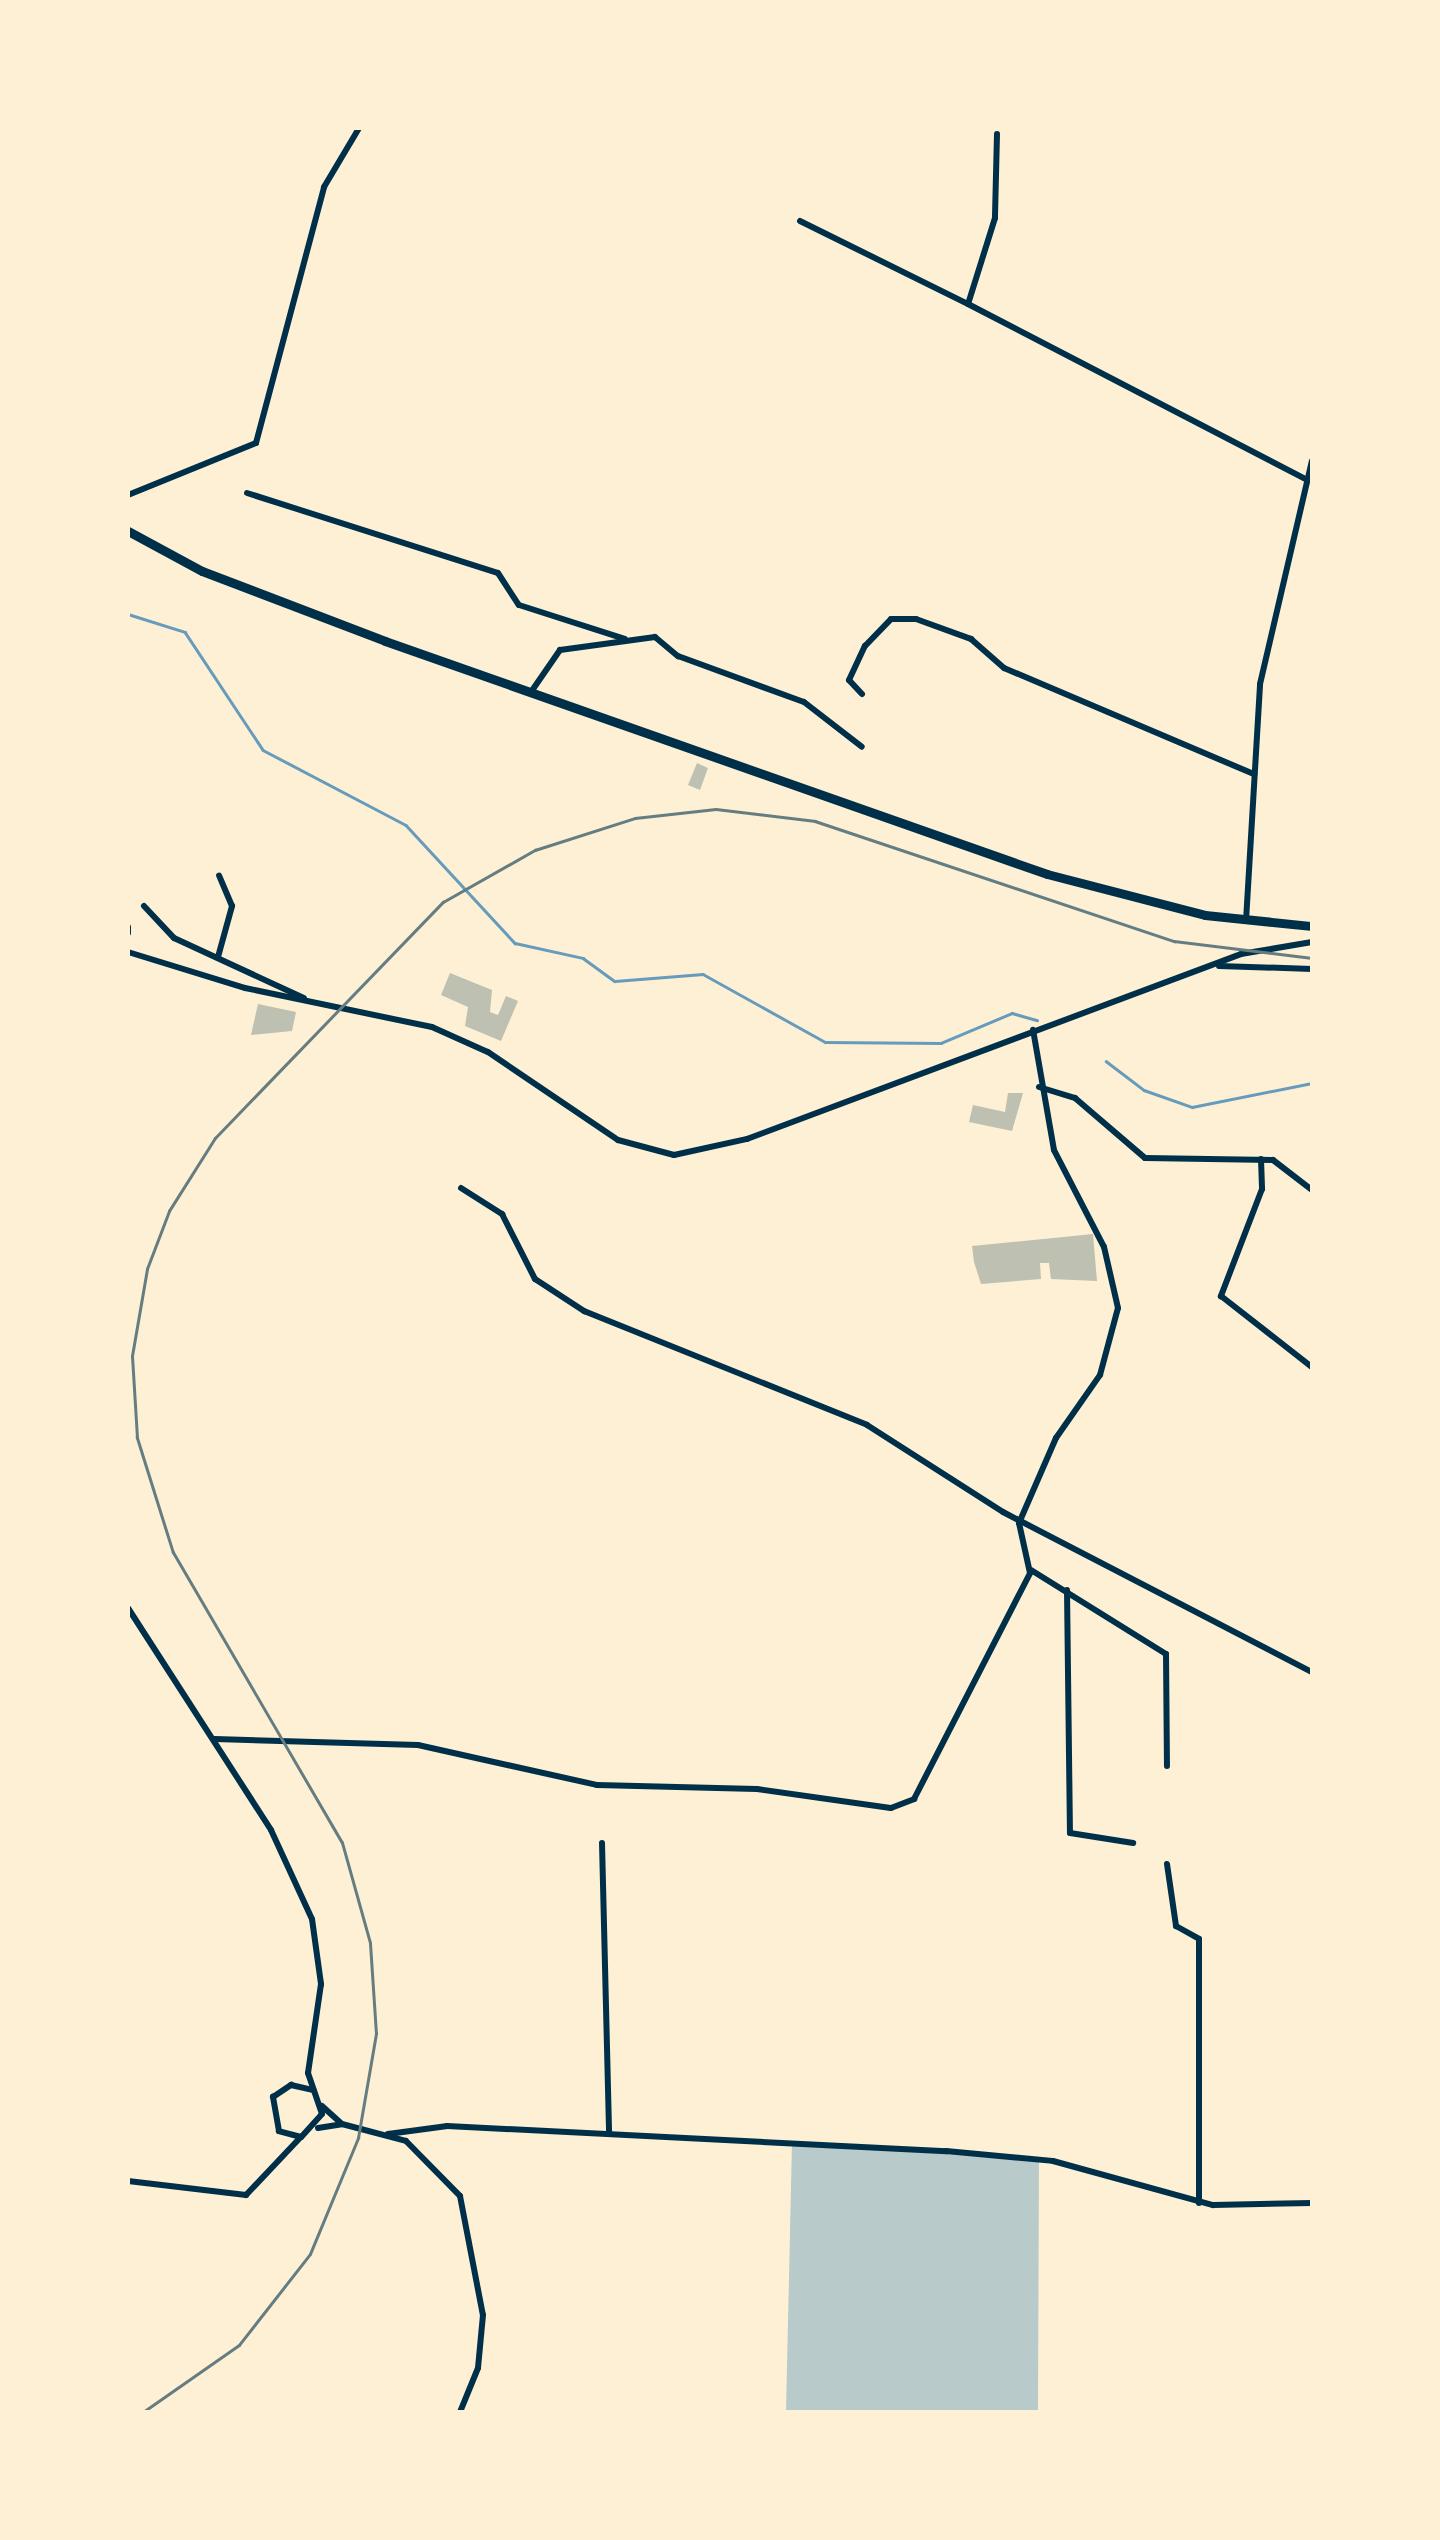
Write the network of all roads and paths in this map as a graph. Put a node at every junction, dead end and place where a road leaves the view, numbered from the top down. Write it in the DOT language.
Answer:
graph roads {
  1 [pos="359,128"];
  2 [pos="997,134"];
  3 [pos="800,220"];
  4 [pos="968,304"];
  5 [pos="1312,461"];
  6 [pos="1307,480"];
  7 [pos="247,493"];
  8 [pos="128,495"];
  9 [pos="128,531"];
  10 [pos="626,639"];
  11 [pos="531,692"];
  12 [pos="862,694"];
  13 [pos="862,747"];
  14 [pos="1254,774"];
  15 [pos="219,876"];
  16 [pos="144,906"];
  17 [pos="1246,921"];
  18 [pos="1312,926"];
  19 [pos="1312,942"];
  20 [pos="128,952"];
  21 [pos="218,956"];
  22 [pos="1213,966"];
  23 [pos="1312,969"];
  24 [pos="309,1002"];
  25 [pos="1033,1030"];
  26 [pos="1039,1087"];
  27 [pos="1260,1160"];
  28 [pos="461,1188"];
  29 [pos="1312,1190"];
  30 [pos="1312,1367"];
  31 [pos="1020,1521"];
  32 [pos="1031,1570"];
  33 [pos="1067,1590"];
  34 [pos="128,1608"];
  35 [pos="1312,1672"];
  36 [pos="215,1739"];
  37 [pos="1166,1766"];
  38 [pos="1133,1842"];
  39 [pos="602,1843"];
  40 [pos="1167,1864"];
  41 [pos="309,2058"];
  42 [pos="298,2084"];
  43 [pos="313,2090"];
  44 [pos="322,2106"];
  45 [pos="342,2124"];
  46 [pos="315,2130"];
  47 [pos="278,2131"];
  48 [pos="609,2133"];
  49 [pos="388,2134"];
  50 [pos="302,2137"];
  51 [pos="284,2156"];
  52 [pos="128,2181"];
  53 [pos="1200,2202"];
  54 [pos="1312,2204"];
  55 [pos="460,2412"];
  1 -- 8 [label="street"];
  2 -- 4 [label="street"];
  3 -- 4 [label="street"];
  4 -- 6 [label="street"];
  5 -- 6 [label="street"];
  6 -- 14 [label="street"];
  7 -- 10 [label="street"];
  9 -- 11 [label="main road"];
  10 -- 11 [label="street"];
  10 -- 13 [label="street"];
  11 -- 17 [label="main road"];
  12 -- 14 [label="street"];
  14 -- 17 [label="street"];
  15 -- 21 [label="street"];
  16 -- 21 [label="street"];
  17 -- 18 [label="main road"];
  19 -- 22 [label="street"];
  20 -- 24 [label="street"];
  21 -- 24 [label="street"];
  22 -- 23 [label="street"];
  22 -- 25 [label="street"];
  24 -- 25 [label="street"];
  25 -- 26 [label="street"];
  26 -- 27 [label="street"];
  26 -- 31 [label="street"];
  27 -- 29 [label="street"];
  27 -- 30 [label="street"];
  28 -- 31 [label="street"];
  31 -- 32 [label="street"];
  31 -- 35 [label="street"];
  32 -- 33 [label="street"];
  32 -- 36 [label="street"];
  33 -- 37 [label="street"];
  33 -- 38 [label="street"];
  34 -- 36 [label="street"];
  36 -- 41 [label="street"];
  39 -- 48 [label="street"];
  40 -- 53 [label="street"];
  41 -- 42 [label="street"];
  41 -- 43 [label="street"];
  42 -- 43 [label="street"];
  42 -- 47 [label="street"];
  43 -- 44 [label="street"];
  44 -- 45 [label="street"];
  44 -- 46 [label="street"];
  45 -- 46 [label="street"];
  45 -- 49 [label="street"];
  46 -- 50 [label="street"];
  47 -- 50 [label="street"];
  47 -- 51 [label="street"];
  48 -- 49 [label="street"];
  48 -- 53 [label="street"];
  49 -- 55 [label="street"];
  50 -- 51 [label="street"];
  51 -- 52 [label="street"];
  53 -- 54 [label="street"];
}
